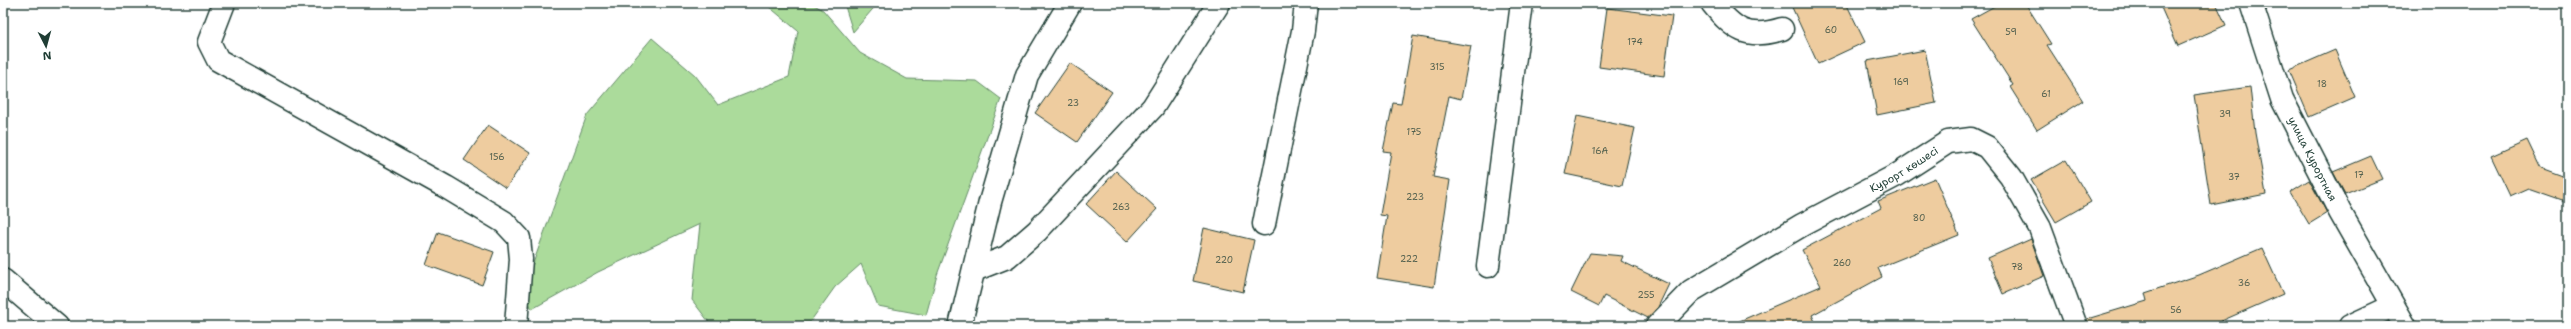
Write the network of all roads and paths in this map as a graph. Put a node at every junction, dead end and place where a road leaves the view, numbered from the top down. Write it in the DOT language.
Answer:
graph roads {
  1 [pos="224,3"];
  2 [pos="1070,3"];
  3 [pos="1219,3"];
  4 [pos="1306,3"];
  5 [pos="1522,3"];
  6 [pos="1712,3"];
  7 [pos="2251,3"];
  8 [pos="1782,29"];
  9 [pos="1264,224"];
  10 [pos="1488,266"];
  11 [pos="974,270"];
  12 [pos="3,280"];
  13 [pos="2393,306"];
  14 [pos="57,326"];
  15 [pos="516,326"];
  16 [pos="960,326"];
  17 [pos="1657,326"];
  18 [pos="2076,326"];
  19 [pos="2350,326"];
  20 [pos="2405,326"];
  1 -- 15 [label="street"];
  2 -- 11 [label="street"];
  3 -- 11 [label="street"];
  4 -- 9 [label="street"];
  5 -- 10 [label="street"];
  6 -- 8 [label="street"];
  7 -- 13 [label="street, улица Курортная"];
  11 -- 16 [label="street"];
  12 -- 14 [label="street"];
  13 -- 19 [label="street"];
  13 -- 20 [label="street"];
  17 -- 18 [label="street, Курорт көшесі"];
}
